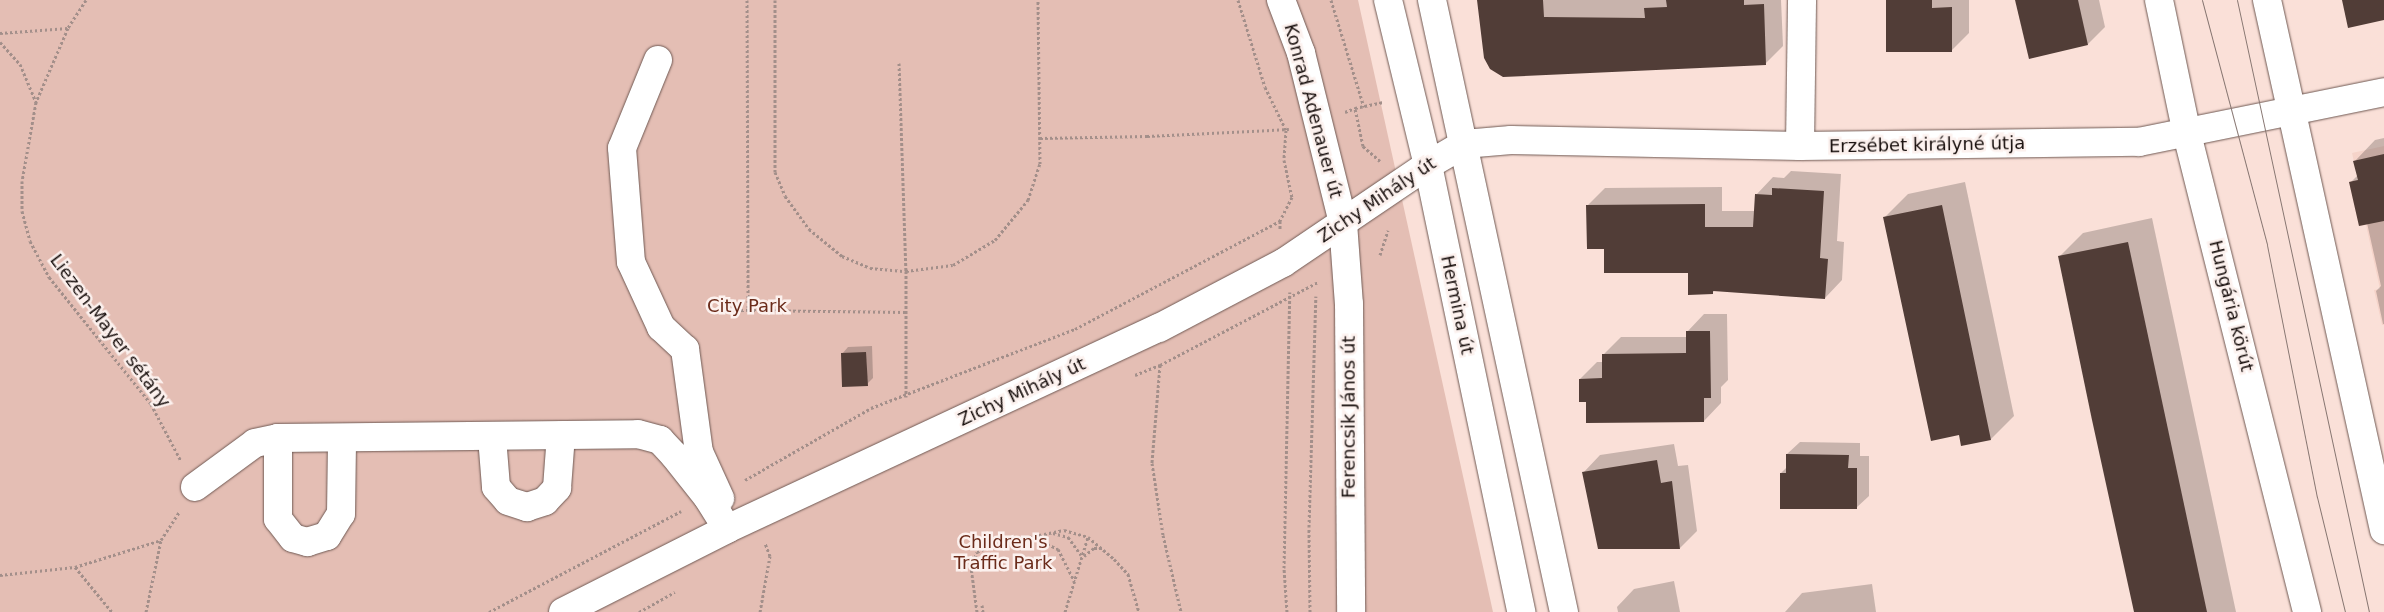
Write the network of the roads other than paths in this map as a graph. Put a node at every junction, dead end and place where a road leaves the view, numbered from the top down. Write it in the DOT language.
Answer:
graph roads {
  1 [pos="1281,0"];
  2 [pos="1388,0"];
  3 [pos="1432,0"];
  4 [pos="1802,0"];
  5 [pos="2158,0"];
  6 [pos="2267,0"];
  7 [pos="658,60"];
  8 [pos="2384,92"];
  9 [pos="2290,113"];
  10 [pos="2187,134"];
  11 [pos="1464,144"];
  12 [pos="1800,146"];
  13 [pos="1428,165"];
  14 [pos="1343,222"];
  15 [pos="561,435"];
  16 [pos="492,437"];
  17 [pos="278,438"];
  18 [pos="342,438"];
  19 [pos="195,488"];
  20 [pos="713,496"];
  21 [pos="732,527"];
  22 [pos="2384,530"];
  23 [pos="563,612"];
  24 [pos="1351,612"];
  25 [pos="1522,612"];
  26 [pos="1564,612"];
  27 [pos="2307,612"];
  1 -- 14 [label="street, Konrad Adenauer út"];
  2 -- 13 [label="street, Hermina út"];
  3 -- 11 [label="street"];
  4 -- 12 [label="street"];
  5 -- 10 [label="street, Hungária körút"];
  6 -- 9 [label="street"];
  7 -- 20 [label="street"];
  8 -- 9 [label="street, Erzsébet királyné útja"];
  9 -- 10 [label="street, Erzsébet királyné útja"];
  9 -- 22 [label="street"];
  10 -- 12 [label="street, Erzsébet királyné útja"];
  10 -- 27 [label="street, Hungária körút"];
  11 -- 12 [label="street, Erzsébet királyné útja"];
  11 -- 13 [label="street, Zichy Mihály út"];
  11 -- 26 [label="street"];
  13 -- 14 [label="street, Zichy Mihály út"];
  13 -- 25 [label="street, Hermina út"];
  14 -- 21 [label="street, Zichy Mihály út"];
  14 -- 24 [label="street, Ferencsik János út"];
  15 -- 16 [label="street"];
  15 -- 16 [label="street"];
  15 -- 20 [label="street"];
  16 -- 18 [label="street"];
  17 -- 18 [label="street"];
  17 -- 18 [label="street"];
  17 -- 19 [label="street"];
  20 -- 21 [label="street"];
  21 -- 23 [label="street, Zichy Mihály út"];
}
